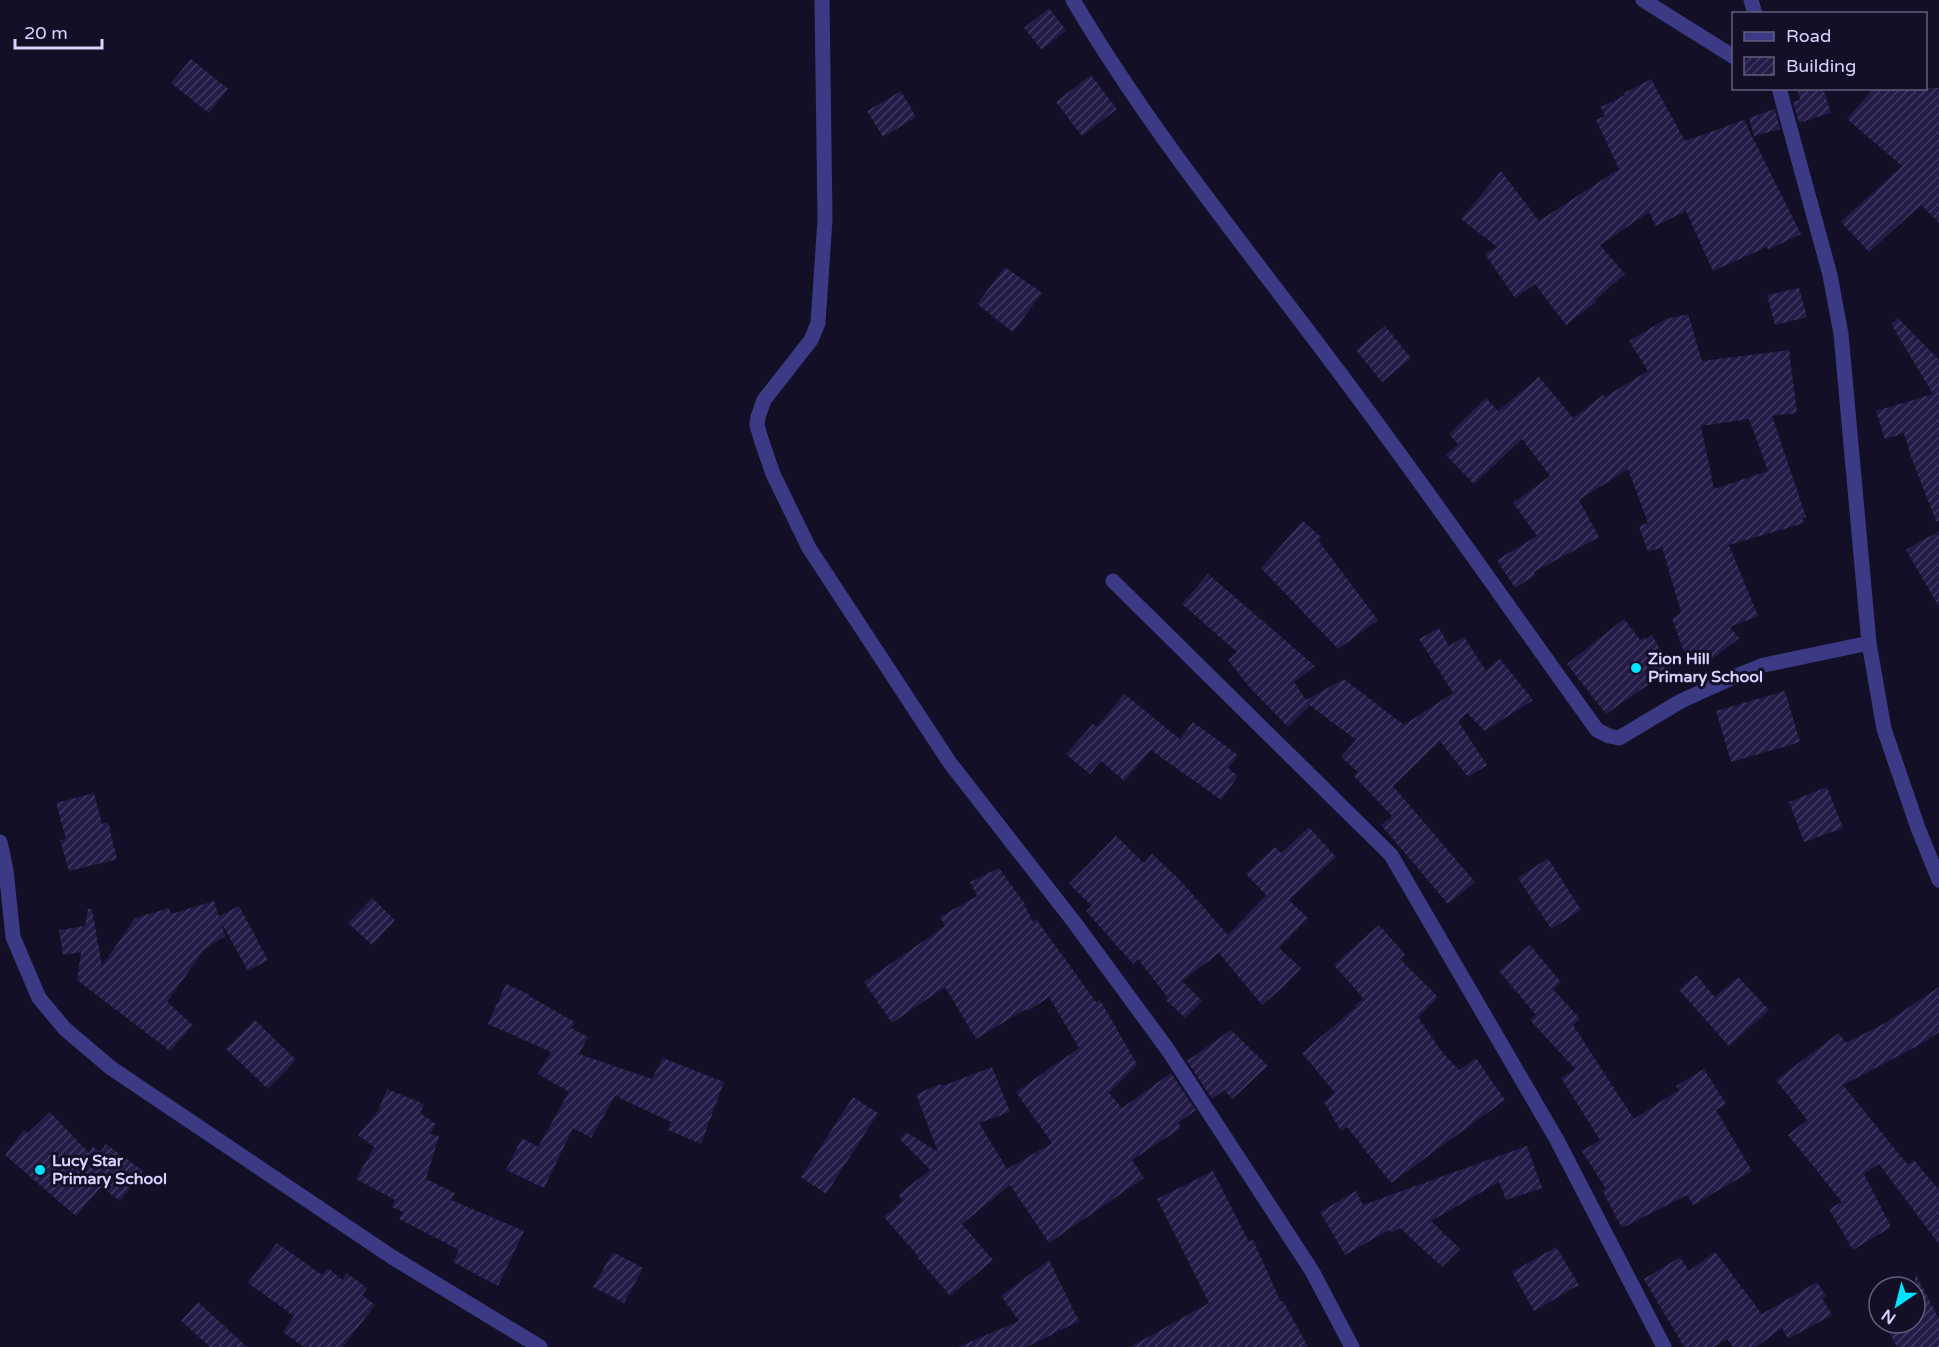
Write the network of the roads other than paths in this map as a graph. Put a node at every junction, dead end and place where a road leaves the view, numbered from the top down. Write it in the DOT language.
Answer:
graph roads {
  1 [pos="822,0"];
  2 [pos="1073,0"];
  3 [pos="1643,0"];
  4 [pos="1732,56"];
  5 [pos="1780,90"];
  6 [pos="1113,581"];
  7 [pos="1869,643"];
  8 [pos="0,842"];
  9 [pos="1939,880"];
  10 [pos="540,1347"];
  11 [pos="1352,1347"];
  12 [pos="1664,1347"];
  1 -- 11 [label="street"];
  2 -- 7 [label="street"];
  3 -- 4 [label="street"];
  5 -- 7 [label="street"];
  6 -- 12 [label="street"];
  7 -- 9 [label="street"];
  8 -- 10 [label="street"];
}
